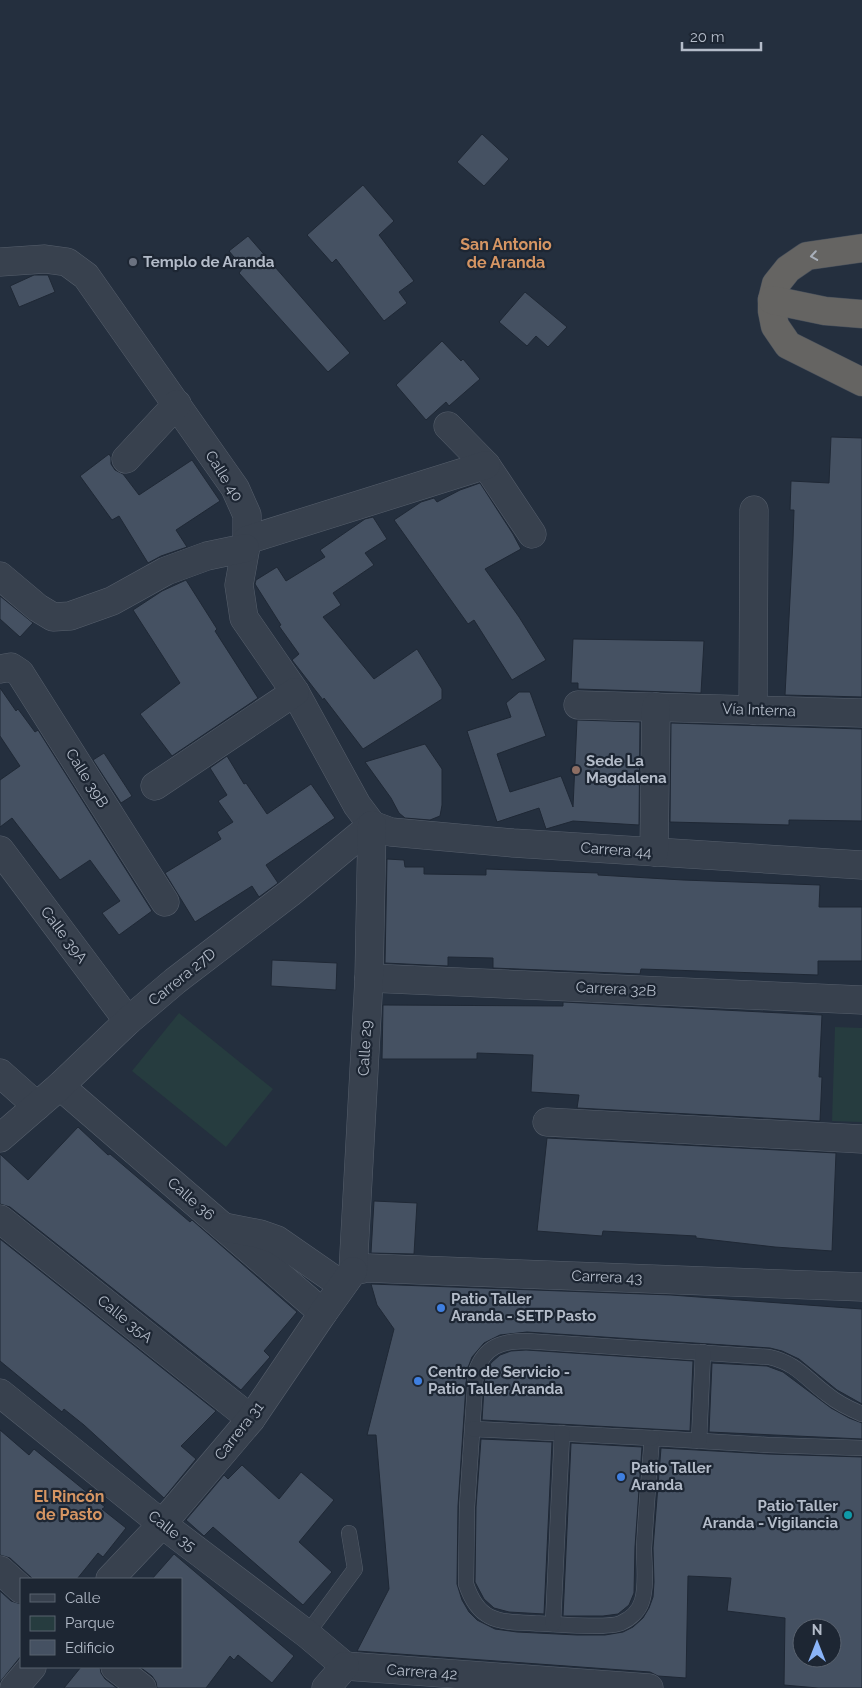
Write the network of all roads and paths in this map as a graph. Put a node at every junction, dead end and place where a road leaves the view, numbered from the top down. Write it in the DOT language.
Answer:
graph roads {
  1 [pos="862,248"];
  2 [pos="0,262"];
  3 [pos="772,300"];
  4 [pos="862,314"];
  5 [pos="788,345"];
  6 [pos="862,363"];
  7 [pos="862,382"];
  8 [pos="176,404"];
  9 [pos="448,426"];
  10 [pos="126,459"];
  11 [pos="486,465"];
  12 [pos="754,510"];
  13 [pos="532,534"];
  14 [pos="246,544"];
  15 [pos="0,576"];
  16 [pos="0,669"];
  17 [pos="295,692"];
  18 [pos="578,705"];
  19 [pos="656,707"];
  20 [pos="753,710"];
  21 [pos="862,713"];
  22 [pos="155,786"];
  23 [pos="372,825"];
  24 [pos="0,850"];
  25 [pos="654,852"];
  26 [pos="862,866"];
  27 [pos="165,902"];
  28 [pos="369,978"];
  29 [pos="862,1000"];
  30 [pos="128,1021"];
  31 [pos="0,1073"];
  32 [pos="60,1086"];
  33 [pos="37,1106"];
  34 [pos="547,1122"];
  35 [pos="0,1138"];
  36 [pos="862,1139"];
  37 [pos="0,1219"];
  38 [pos="223,1227"];
  39 [pos="348,1278"];
  40 [pos="862,1287"];
  41 [pos="322,1312"];
  42 [pos="704,1352"];
  43 [pos="0,1393"];
  44 [pos="862,1414"];
  45 [pos="251,1419"];
  46 [pos="473,1429"];
  47 [pos="562,1433"];
  48 [pos="652,1438"];
  49 [pos="699,1441"];
  50 [pos="862,1448"];
  51 [pos="162,1524"];
  52 [pos="349,1532"];
  53 [pos="0,1570"];
  54 [pos="111,1578"];
  55 [pos="20,1588"];
  56 [pos="553,1624"];
  57 [pos="307,1634"];
  58 [pos="345,1666"];
  59 [pos="31,1668"];
  60 [pos="116,1668"];
  61 [pos="14,1688"];
  62 [pos="142,1688"];
  63 [pos="326,1688"];
  64 [pos="649,1688"];
  1 -- 3 [label="highway, one-way"];
  2 -- 8 [label="street, Calle 40"];
  3 -- 4 [label="highway"];
  3 -- 5 [label="highway"];
  5 -- 6 [label="highway"];
  5 -- 7 [label="highway"];
  8 -- 10 [label="street"];
  8 -- 14 [label="street, Calle 40"];
  9 -- 11 [label="street"];
  11 -- 13 [label="street"];
  11 -- 14 [label="street"];
  12 -- 20 [label="street"];
  14 -- 15 [label="street"];
  14 -- 17 [label="street, Calle 40"];
  16 -- 27 [label="street, Calle 39B"];
  17 -- 22 [label="street"];
  17 -- 23 [label="street, Calle 40"];
  18 -- 19 [label="street, Vía Interna"];
  19 -- 20 [label="street, Vía Interna"];
  19 -- 25 [label="street"];
  20 -- 21 [label="street, Vía Interna"];
  23 -- 25 [label="street, Carrera 44"];
  23 -- 28 [label="street, Calle 29"];
  23 -- 30 [label="street, Carrera 27D"];
  24 -- 30 [label="street, Calle 39A"];
  25 -- 26 [label="street, Carrera 44"];
  28 -- 29 [label="street, Carrera 32B"];
  28 -- 39 [label="street, Calle 29"];
  30 -- 32 [label="street, Carrera 27D"];
  31 -- 33 [label="street"];
  32 -- 33 [label="street, Carrera 27D"];
  32 -- 38 [label="street, Calle 36"];
  33 -- 35 [label="street, Carrera 27D"];
  34 -- 36 [label="street"];
  37 -- 45 [label="street, Calle 35A"];
  38 -- 39 [label="street"];
  38 -- 41 [label="street, Calle 36"];
  39 -- 40 [label="street, Carrera 43"];
  39 -- 41 [label="street, Carrera 31"];
  41 -- 45 [label="street, Carrera 31"];
  42 -- 44 [label="lane"];
  42 -- 46 [label="lane"];
  42 -- 49 [label="lane"];
  43 -- 51 [label="street, Calle 35"];
  45 -- 51 [label="street, Carrera 31"];
  46 -- 47 [label="lane"];
  46 -- 56 [label="lane"];
  47 -- 48 [label="lane"];
  47 -- 56 [label="lane"];
  48 -- 49 [label="lane"];
  48 -- 56 [label="lane"];
  49 -- 50 [label="lane"];
  51 -- 54 [label="street, Carrera 31"];
  51 -- 57 [label="street, Calle 35"];
  52 -- 57 [label="lane"];
  53 -- 55 [label="street"];
  57 -- 58 [label="street, Calle 35"];
  58 -- 63 [label="street"];
  58 -- 64 [label="street, Carrera 42"];
  59 -- 61 [label="street"];
  60 -- 62 [label="street"];
}
